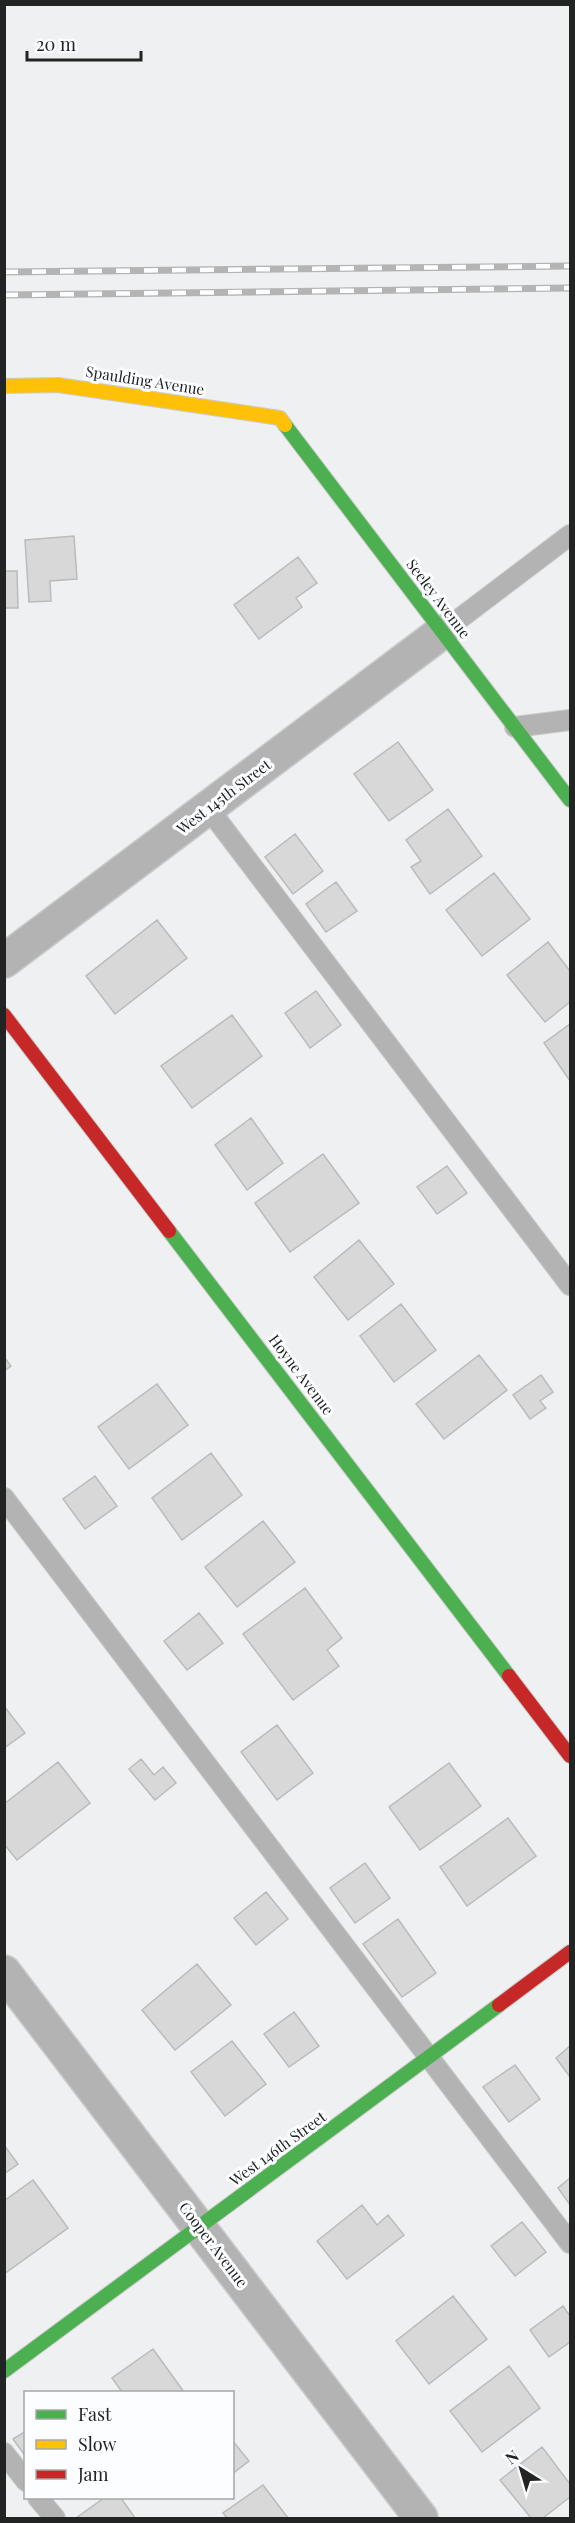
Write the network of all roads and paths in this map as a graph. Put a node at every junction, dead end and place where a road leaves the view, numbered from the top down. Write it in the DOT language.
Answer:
graph roads {
  1 [pos="4,386"];
  2 [pos="280,418"];
  3 [pos="570,535"];
  4 [pos="442,632"];
  5 [pos="570,720"];
  6 [pos="515,728"];
  7 [pos="570,800"];
  8 [pos="208,808"];
  9 [pos="4,961"];
  10 [pos="4,1015"];
  11 [pos="570,1285"];
  12 [pos="4,1498"];
  13 [pos="570,1756"];
  14 [pos="570,1952"];
  15 [pos="4,1972"];
  16 [pos="428,2058"];
  17 [pos="199,2227"];
  18 [pos="570,2243"];
  19 [pos="4,2371"];
  20 [pos="4,2453"];
  21 [pos="24,2478"];
  22 [pos="39,2499"];
  23 [pos="55,2518"];
  24 [pos="421,2518"];
  1 -- 2 [label="street, Spaulding Avenue"];
  2 -- 4 [label="street, Seeley Avenue"];
  3 -- 4 [label="lane"];
  4 -- 6 [label="street, Seeley Avenue"];
  4 -- 8 [label="street, West 145th Street"];
  5 -- 6 [label="lane"];
  6 -- 7 [label="street, Seeley Avenue"];
  8 -- 9 [label="street, West 145th Street"];
  8 -- 11 [label="lane"];
  10 -- 13 [label="street, Hoyne Avenue"];
  12 -- 16 [label="lane"];
  14 -- 16 [label="street, West 146th Street"];
  15 -- 17 [label="street, Cooper Avenue"];
  16 -- 17 [label="street, West 146th Street"];
  16 -- 18 [label="lane"];
  17 -- 19 [label="street, West 146th Street"];
  17 -- 24 [label="street, Cooper Avenue"];
  20 -- 21 [label="lane"];
  22 -- 23 [label="lane"];
}
